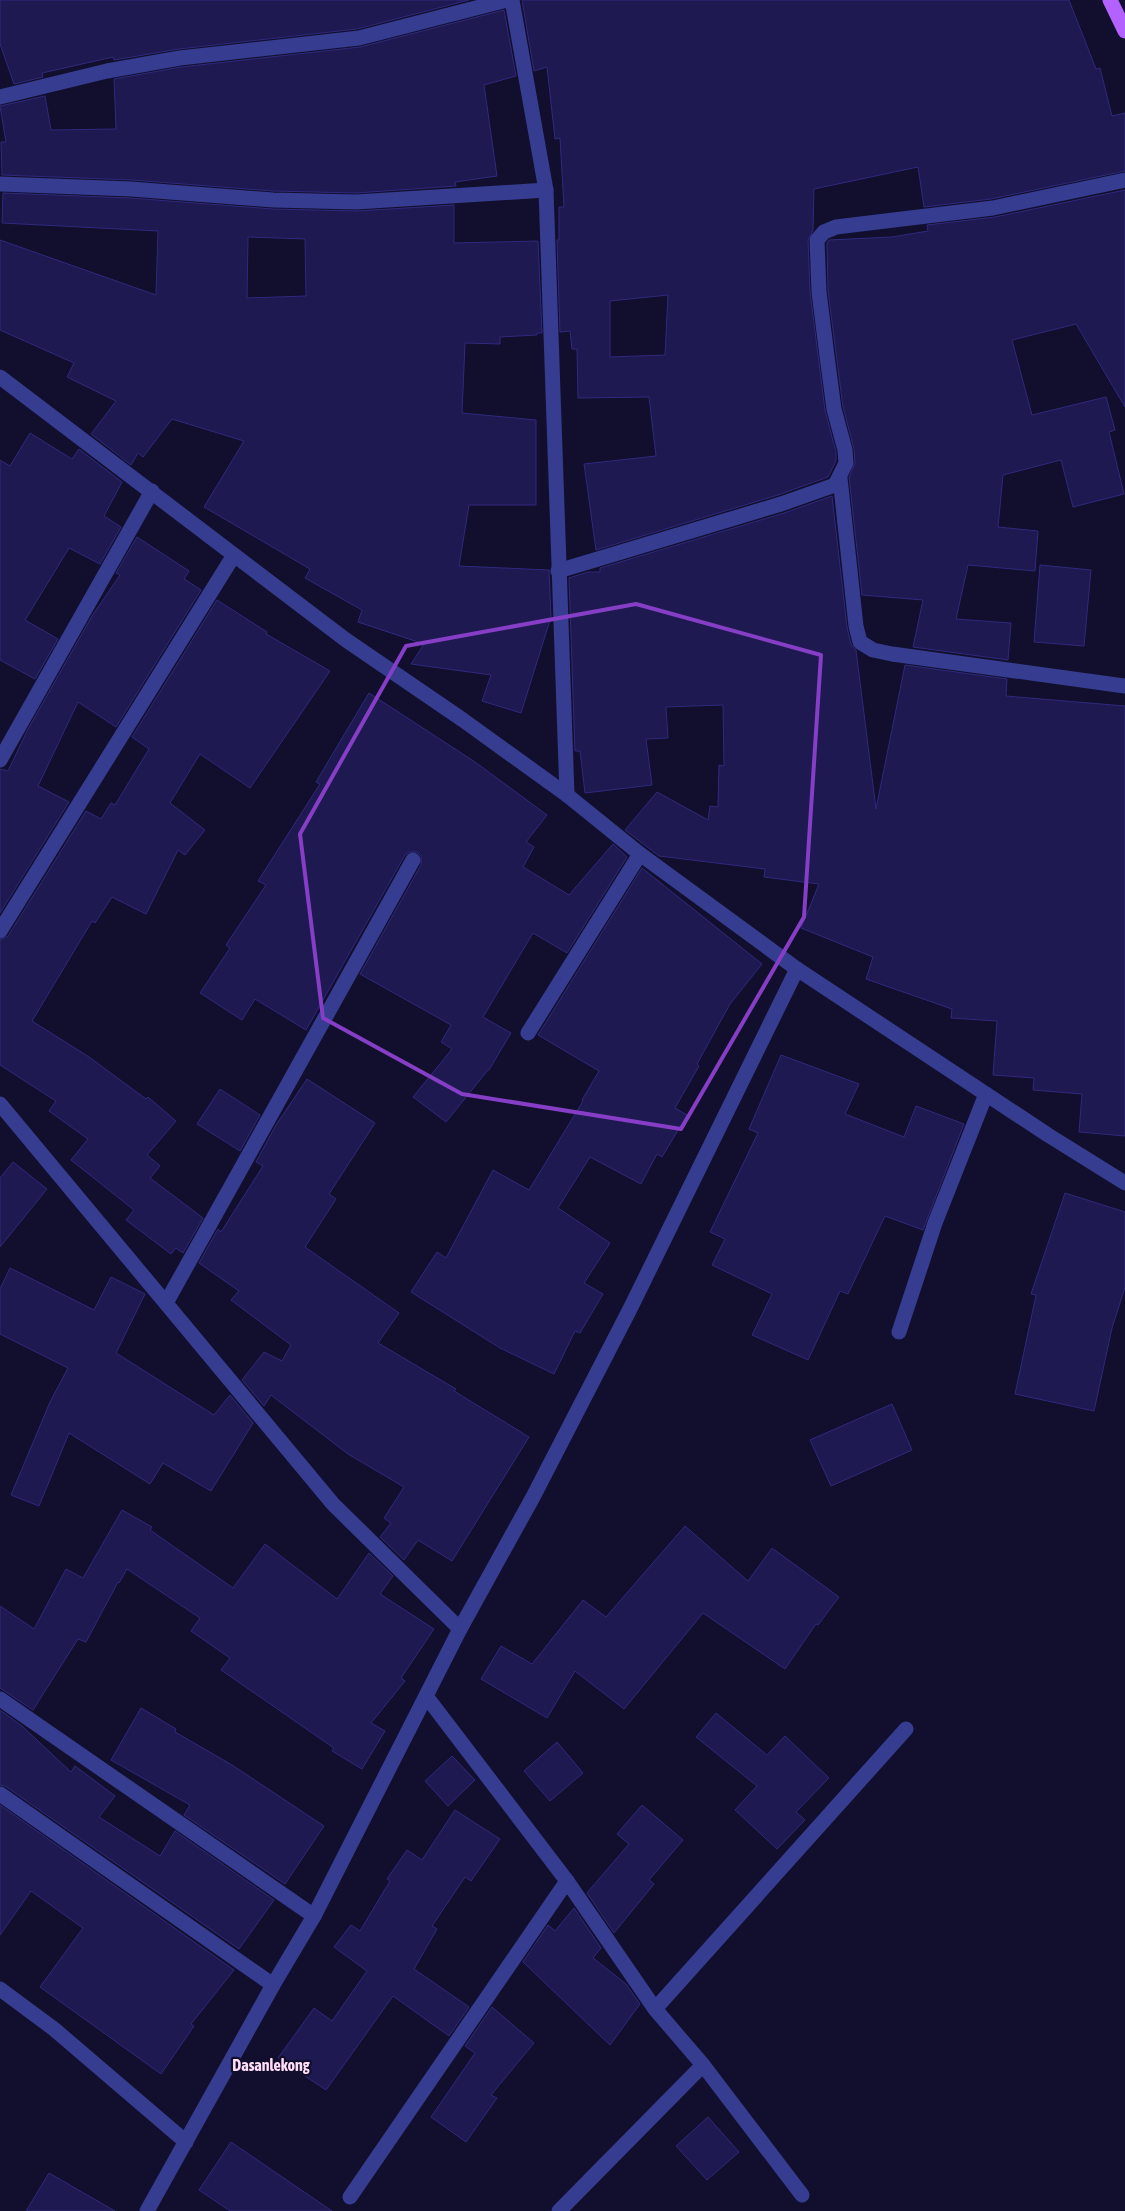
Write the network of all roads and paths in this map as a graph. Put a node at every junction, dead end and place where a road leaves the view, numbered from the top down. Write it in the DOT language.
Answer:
graph roads {
  1 [pos="507,0"];
  2 [pos="512,0"];
  3 [pos="1110,0"];
  4 [pos="1125,31"];
  5 [pos="0,97"];
  6 [pos="1125,180"];
  7 [pos="0,184"];
  8 [pos="546,190"];
  9 [pos="0,377"];
  10 [pos="840,478"];
  11 [pos="152,491"];
  12 [pos="234,555"];
  13 [pos="558,571"];
  14 [pos="1125,686"];
  15 [pos="0,760"];
  16 [pos="566,796"];
  17 [pos="640,854"];
  18 [pos="413,860"];
  19 [pos="0,931"];
  20 [pos="797,969"];
  21 [pos="528,1033"];
  22 [pos="986,1094"];
  23 [pos="0,1104"];
  24 [pos="1125,1183"];
  25 [pos="166,1303"];
  26 [pos="899,1332"];
  27 [pos="460,1629"];
  28 [pos="426,1696"];
  29 [pos="0,1699"];
  30 [pos="906,1729"];
  31 [pos="0,1794"];
  32 [pos="568,1880"];
  33 [pos="314,1916"];
  34 [pos="272,1985"];
  35 [pos="0,1989"];
  36 [pos="655,2009"];
  37 [pos="703,2065"];
  38 [pos="186,2142"];
  39 [pos="802,2195"];
  40 [pos="350,2198"];
  41 [pos="147,2211"];
  42 [pos="559,2211"];
  1 -- 5 [label="street"];
  2 -- 8 [label="street"];
  3 -- 4 [label="main road"];
  6 -- 10 [label="street"];
  7 -- 8 [label="street"];
  8 -- 13 [label="street"];
  9 -- 11 [label="street"];
  10 -- 13 [label="street"];
  10 -- 14 [label="street"];
  11 -- 12 [label="street"];
  11 -- 15 [label="street"];
  12 -- 16 [label="street"];
  12 -- 19 [label="street"];
  13 -- 16 [label="street"];
  16 -- 17 [label="street"];
  17 -- 20 [label="street"];
  17 -- 21 [label="street"];
  18 -- 25 [label="street"];
  20 -- 22 [label="street"];
  20 -- 27 [label="street"];
  22 -- 24 [label="street"];
  22 -- 26 [label="street"];
  23 -- 25 [label="street"];
  25 -- 27 [label="street"];
  27 -- 28 [label="street"];
  28 -- 32 [label="street"];
  28 -- 33 [label="street"];
  29 -- 33 [label="street"];
  30 -- 36 [label="street"];
  31 -- 34 [label="street"];
  32 -- 36 [label="street"];
  32 -- 40 [label="street"];
  33 -- 34 [label="street"];
  34 -- 38 [label="street"];
  35 -- 38 [label="street"];
  36 -- 37 [label="street"];
  37 -- 39 [label="street"];
  37 -- 42 [label="street"];
  38 -- 41 [label="street"];
}
